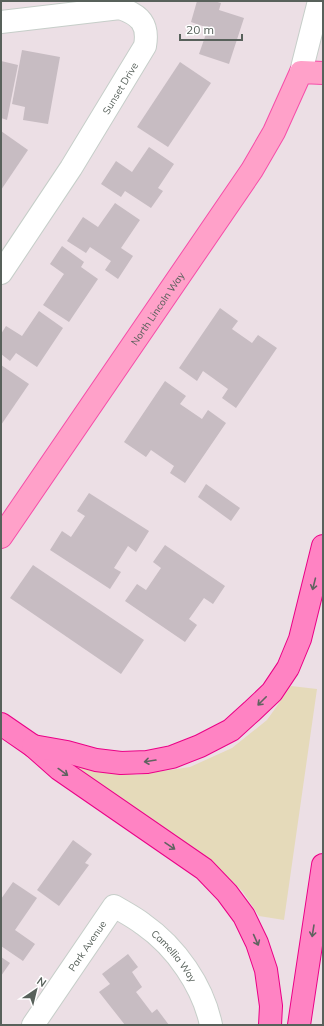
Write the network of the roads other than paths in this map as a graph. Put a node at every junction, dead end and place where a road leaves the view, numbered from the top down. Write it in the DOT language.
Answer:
graph roads {
  1 [pos="320,1"];
  2 [pos="1,22"];
  3 [pos="302,72"];
  4 [pos="323,72"];
  5 [pos="1,273"];
  6 [pos="1,537"];
  7 [pos="323,546"];
  8 [pos="1,724"];
  9 [pos="33,746"];
  10 [pos="323,865"];
  11 [pos="114,906"];
  12 [pos="33,1025"];
  13 [pos="211,1025"];
  14 [pos="270,1025"];
  15 [pos="299,1025"];
  1 -- 3 [label="street, North Lincoln Way"];
  2 -- 5 [label="street, Sunset Drive"];
  3 -- 4 [label="main road"];
  3 -- 6 [label="main road, North Lincoln Way"];
  7 -- 9 [label="highway, one-way"];
  8 -- 9 [label="highway"];
  9 -- 14 [label="highway, one-way"];
  10 -- 15 [label="highway, one-way"];
  11 -- 12 [label="street, Park Avenue"];
  11 -- 13 [label="street, Camellia Way"];
}
